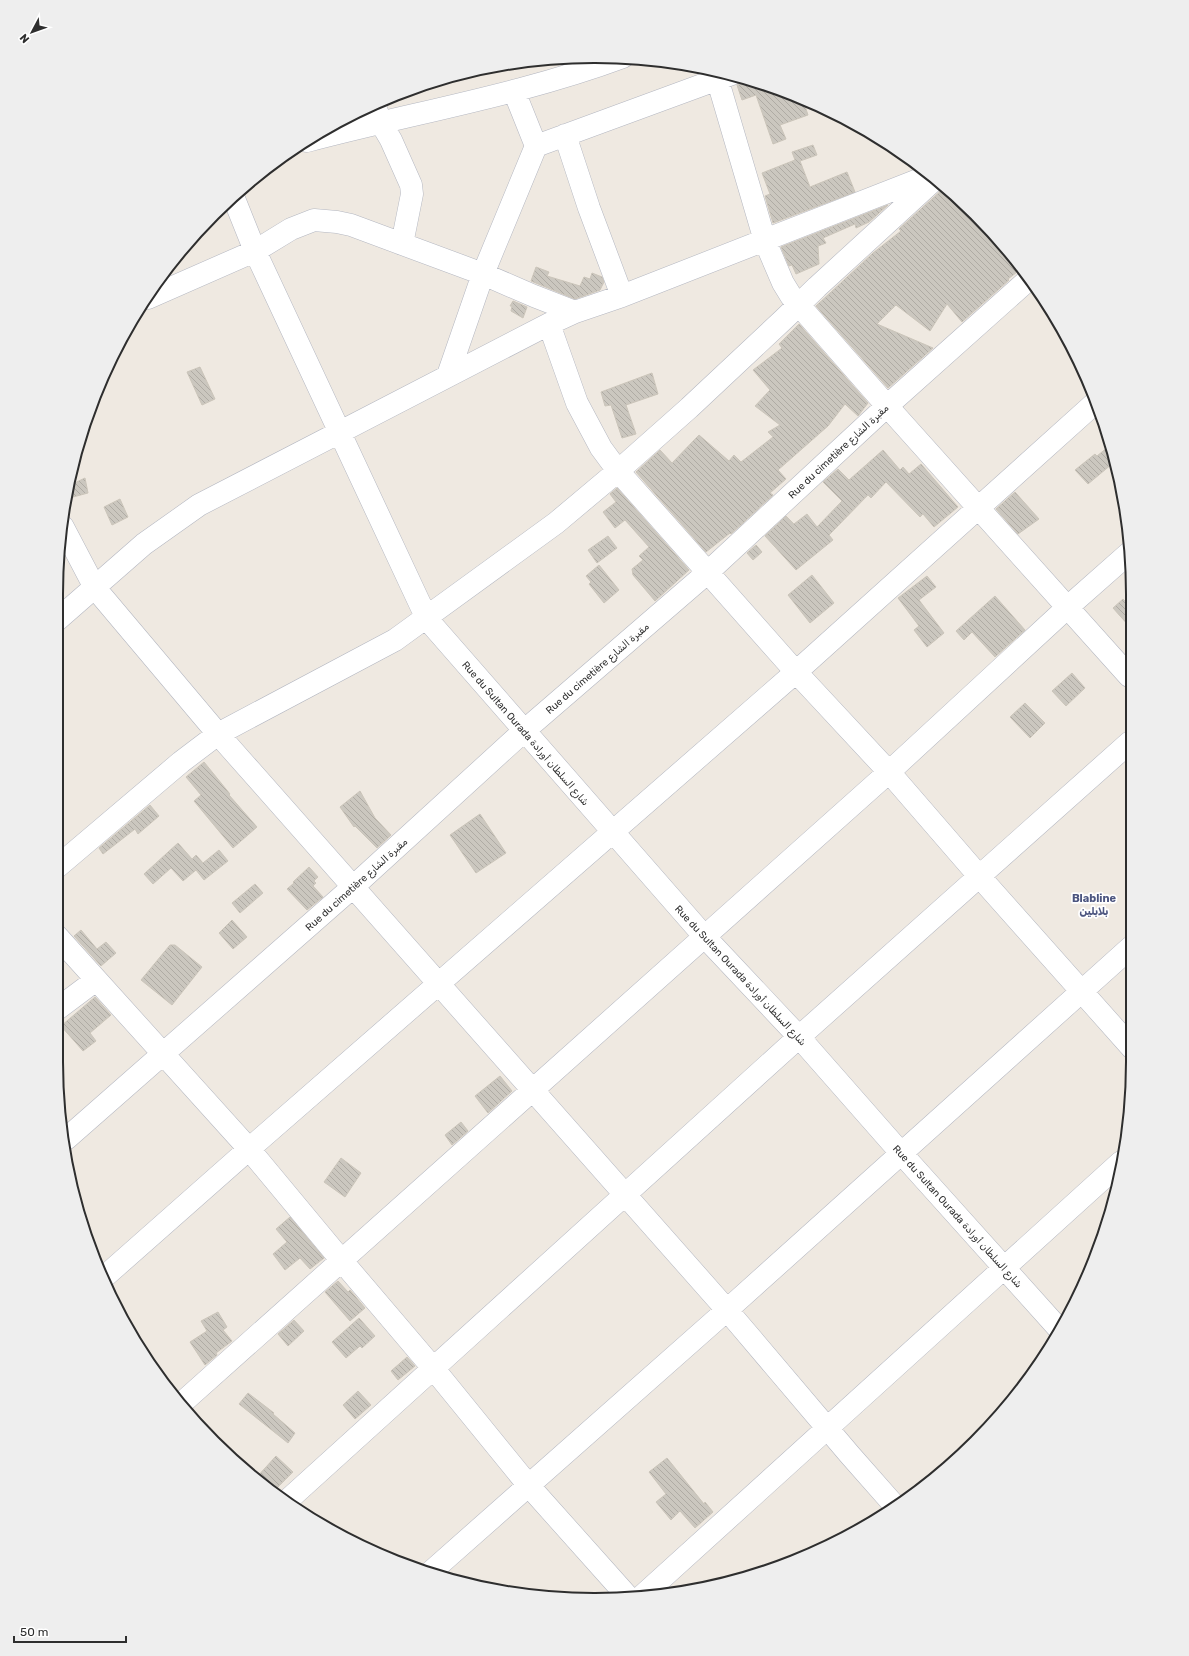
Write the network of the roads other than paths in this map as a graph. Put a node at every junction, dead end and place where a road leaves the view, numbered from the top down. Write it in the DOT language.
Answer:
graph roads {
  1 [pos="606,63"];
  2 [pos="715,77"];
  3 [pos="722,79"];
  4 [pos="514,91"];
  5 [pos="378,114"];
  6 [pos="338,129"];
  7 [pos="565,135"];
  8 [pos="536,146"];
  9 [pos="924,178"];
  10 [pos="930,183"];
  11 [pos="236,203"];
  12 [pos="765,241"];
  13 [pos="402,244"];
  14 [pos="255,251"];
  15 [pos="483,274"];
  16 [pos="1025,283"];
  17 [pos="156,294"];
  18 [pos="622,296"];
  19 [pos="799,304"];
  20 [pos="575,312"];
  21 [pos="549,324"];
  22 [pos="448,375"];
  23 [pos="887,406"];
  24 [pos="1091,406"];
  25 [pos="340,431"];
  26 [pos="618,471"];
  27 [pos="980,508"];
  28 [pos="67,534"];
  29 [pos="1125,556"];
  30 [pos="707,573"];
  31 [pos="95,588"];
  32 [pos="1069,606"];
  33 [pos="63,615"];
  34 [pos="427,618"];
  35 [pos="796,672"];
  36 [pos="1126,672"];
  37 [pos="525,730"];
  38 [pos="218,734"];
  39 [pos="1126,746"];
  40 [pos="889,772"];
  41 [pos="612,832"];
  42 [pos="63,862"];
  43 [pos="979,876"];
  44 [pos="354,886"];
  45 [pos="704,936"];
  46 [pos="63,943"];
  47 [pos="1126,952"];
  48 [pos="96,980"];
  49 [pos="439,984"];
  50 [pos="1082,992"];
  51 [pos="63,1005"];
  52 [pos="799,1037"];
  53 [pos="1126,1041"];
  54 [pos="163,1053"];
  55 [pos="533,1091"];
  56 [pos="69,1137"];
  57 [pos="249,1148"];
  58 [pos="901,1153"];
  59 [pos="1116,1167"];
  60 [pos="625,1196"];
  61 [pos="342,1262"];
  62 [pos="1004,1268"];
  63 [pos="107,1274"];
  64 [pos="727,1310"];
  65 [pos="1056,1325"];
  66 [pos="433,1368"];
  67 [pos="185,1400"];
  68 [pos="828,1428"];
  69 [pos="529,1486"];
  70 [pos="291,1497"];
  71 [pos="891,1502"];
  72 [pos="435,1568"];
  73 [pos="649,1590"];
  74 [pos="625,1592"];
  1 -- 4 [label="street"];
  2 -- 7 [label="street"];
  3 -- 12 [label="street"];
  4 -- 5 [label="street"];
  4 -- 8 [label="street"];
  5 -- 6 [label="street"];
  5 -- 13 [label="street"];
  7 -- 8 [label="street"];
  7 -- 18 [label="street"];
  8 -- 15 [label="street"];
  9 -- 12 [label="street"];
  10 -- 19 [label="street"];
  11 -- 14 [label="street, Rue du Sultan Ourada شارع السلطان أورادة"];
  12 -- 18 [label="street"];
  12 -- 19 [label="street"];
  13 -- 14 [label="street"];
  13 -- 15 [label="street"];
  14 -- 17 [label="street"];
  14 -- 25 [label="street, Rue du Sultan Ourada شارع السلطان أورادة"];
  15 -- 20 [label="street"];
  15 -- 22 [label="street"];
  16 -- 23 [label="street, Rue du cimetière مقبرة الشارع"];
  18 -- 20 [label="street"];
  19 -- 23 [label="street"];
  19 -- 26 [label="street"];
  20 -- 21 [label="street"];
  21 -- 22 [label="street"];
  21 -- 26 [label="street"];
  22 -- 25 [label="street"];
  23 -- 27 [label="street"];
  23 -- 30 [label="street, Rue du cimetière مقبرة الشارع"];
  24 -- 27 [label="street"];
  25 -- 31 [label="street"];
  25 -- 34 [label="street, Rue du Sultan Ourada شارع السلطان أورادة"];
  26 -- 30 [label="street"];
  26 -- 34 [label="street"];
  27 -- 32 [label="street"];
  27 -- 35 [label="street"];
  28 -- 31 [label="street"];
  29 -- 32 [label="street"];
  30 -- 35 [label="street"];
  30 -- 37 [label="street, Rue du cimetière مقبرة الشارع"];
  31 -- 33 [label="street"];
  31 -- 38 [label="street"];
  32 -- 36 [label="street"];
  32 -- 40 [label="street"];
  34 -- 37 [label="street, Rue du Sultan Ourada شارع السلطان أورادة"];
  34 -- 38 [label="street"];
  35 -- 40 [label="street"];
  35 -- 41 [label="street"];
  37 -- 41 [label="street, Rue du Sultan Ourada شارع السلطان أورادة"];
  37 -- 44 [label="street, Rue du cimetière مقبرة الشارع"];
  38 -- 42 [label="street"];
  38 -- 44 [label="street"];
  39 -- 43 [label="street"];
  40 -- 43 [label="street"];
  40 -- 45 [label="street"];
  41 -- 45 [label="street, Rue du Sultan Ourada شارع السلطان أورادة"];
  41 -- 49 [label="street"];
  43 -- 50 [label="street"];
  43 -- 52 [label="street"];
  44 -- 49 [label="street"];
  44 -- 54 [label="street, Rue du cimetière مقبرة الشارع"];
  45 -- 52 [label="street, Rue du Sultan Ourada شارع السلطان أورادة"];
  45 -- 55 [label="street"];
  46 -- 48 [label="street"];
  47 -- 50 [label="street"];
  48 -- 51 [label="street"];
  48 -- 54 [label="street"];
  49 -- 55 [label="street"];
  49 -- 57 [label="street"];
  50 -- 53 [label="street"];
  50 -- 58 [label="street"];
  52 -- 58 [label="street, Rue du Sultan Ourada شارع السلطان أورادة"];
  52 -- 60 [label="street"];
  54 -- 56 [label="street, Rue du cimetière مقبرة الشارع"];
  54 -- 57 [label="street"];
  55 -- 60 [label="street"];
  55 -- 61 [label="street"];
  57 -- 61 [label="street"];
  57 -- 63 [label="street"];
  58 -- 62 [label="street, Rue du Sultan Ourada شارع السلطان أورادة"];
  58 -- 64 [label="street"];
  59 -- 62 [label="street"];
  60 -- 64 [label="street"];
  60 -- 66 [label="street"];
  61 -- 66 [label="street"];
  61 -- 67 [label="street"];
  62 -- 65 [label="street, Rue du Sultan Ourada شارع السلطان أورادة"];
  62 -- 68 [label="street"];
  64 -- 68 [label="street"];
  64 -- 69 [label="street"];
  66 -- 69 [label="street"];
  66 -- 70 [label="street"];
  68 -- 71 [label="street"];
  68 -- 73 [label="street"];
  69 -- 72 [label="street"];
  69 -- 74 [label="street"];
}
